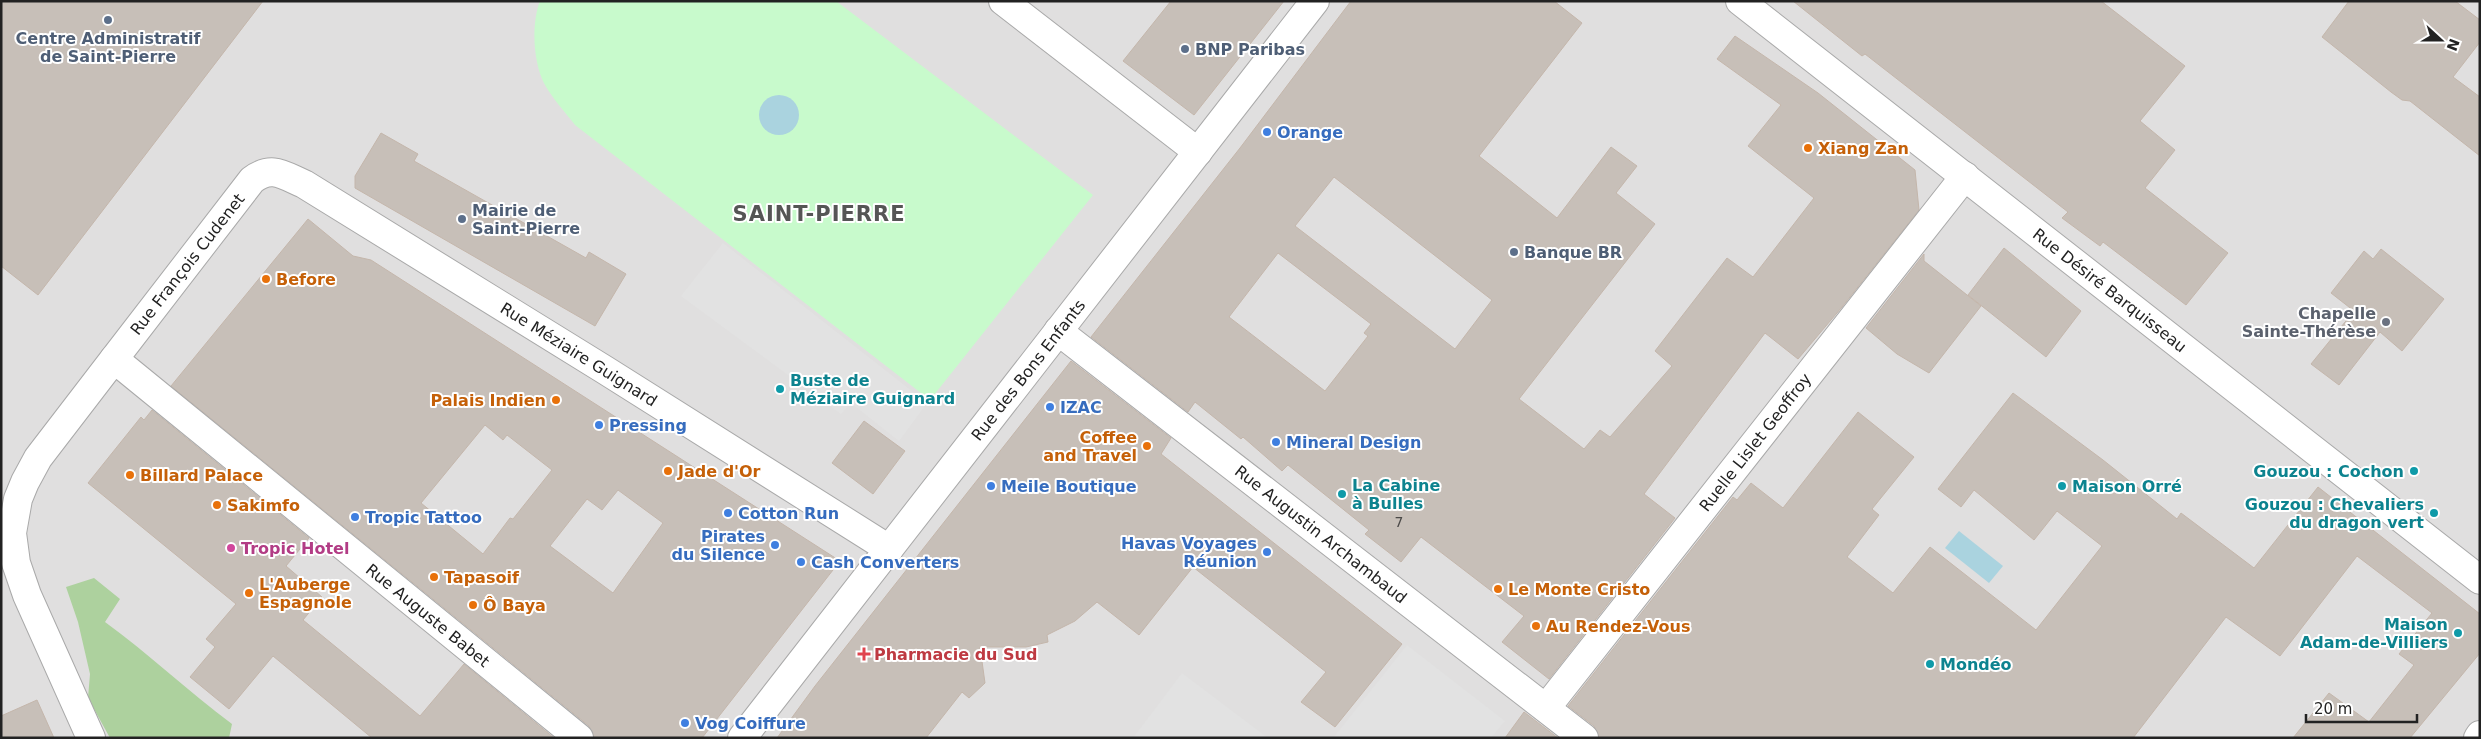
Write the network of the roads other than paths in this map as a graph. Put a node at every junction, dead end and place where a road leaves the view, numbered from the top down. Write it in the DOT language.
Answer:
graph roads {
  1 [pos="1003,1"];
  2 [pos="1315,1"];
  3 [pos="1740,1"];
  4 [pos="1198,152"];
  5 [pos="262,172"];
  6 [pos="1965,176"];
  7 [pos="1058,331"];
  8 [pos="114,359"];
  9 [pos="7,533"];
  10 [pos="889,549"];
  11 [pos="2480,580"];
  12 [pos="1546,708"];
  13 [pos="91,738"];
  14 [pos="579,738"];
  15 [pos="742,738"];
  16 [pos="1584,738"];
  1 -- 4 [label="street"];
  2 -- 4 [label="street, Rue des Bons Enfants"];
  3 -- 6 [label="street, Rue Désiré Barquisseau"];
  4 -- 7 [label="street, Rue des Bons Enfants"];
  5 -- 8 [label="street, Rue François Cudenet"];
  5 -- 10 [label="street, Rue Méziaire Guignard"];
  6 -- 11 [label="street, Rue Désiré Barquisseau"];
  6 -- 12 [label="street, Ruelle Lislet Geoffroy"];
  7 -- 10 [label="street, Rue des Bons Enfants"];
  7 -- 12 [label="street, Rue Augustin Archambaud"];
  8 -- 9 [label="street, Rue François Cudenet"];
  8 -- 14 [label="street, Rue Auguste Babet"];
  9 -- 13 [label="street"];
  10 -- 15 [label="street, Rue des Bons Enfants"];
  12 -- 16 [label="street, Rue Augustin Archambaud"];
}
